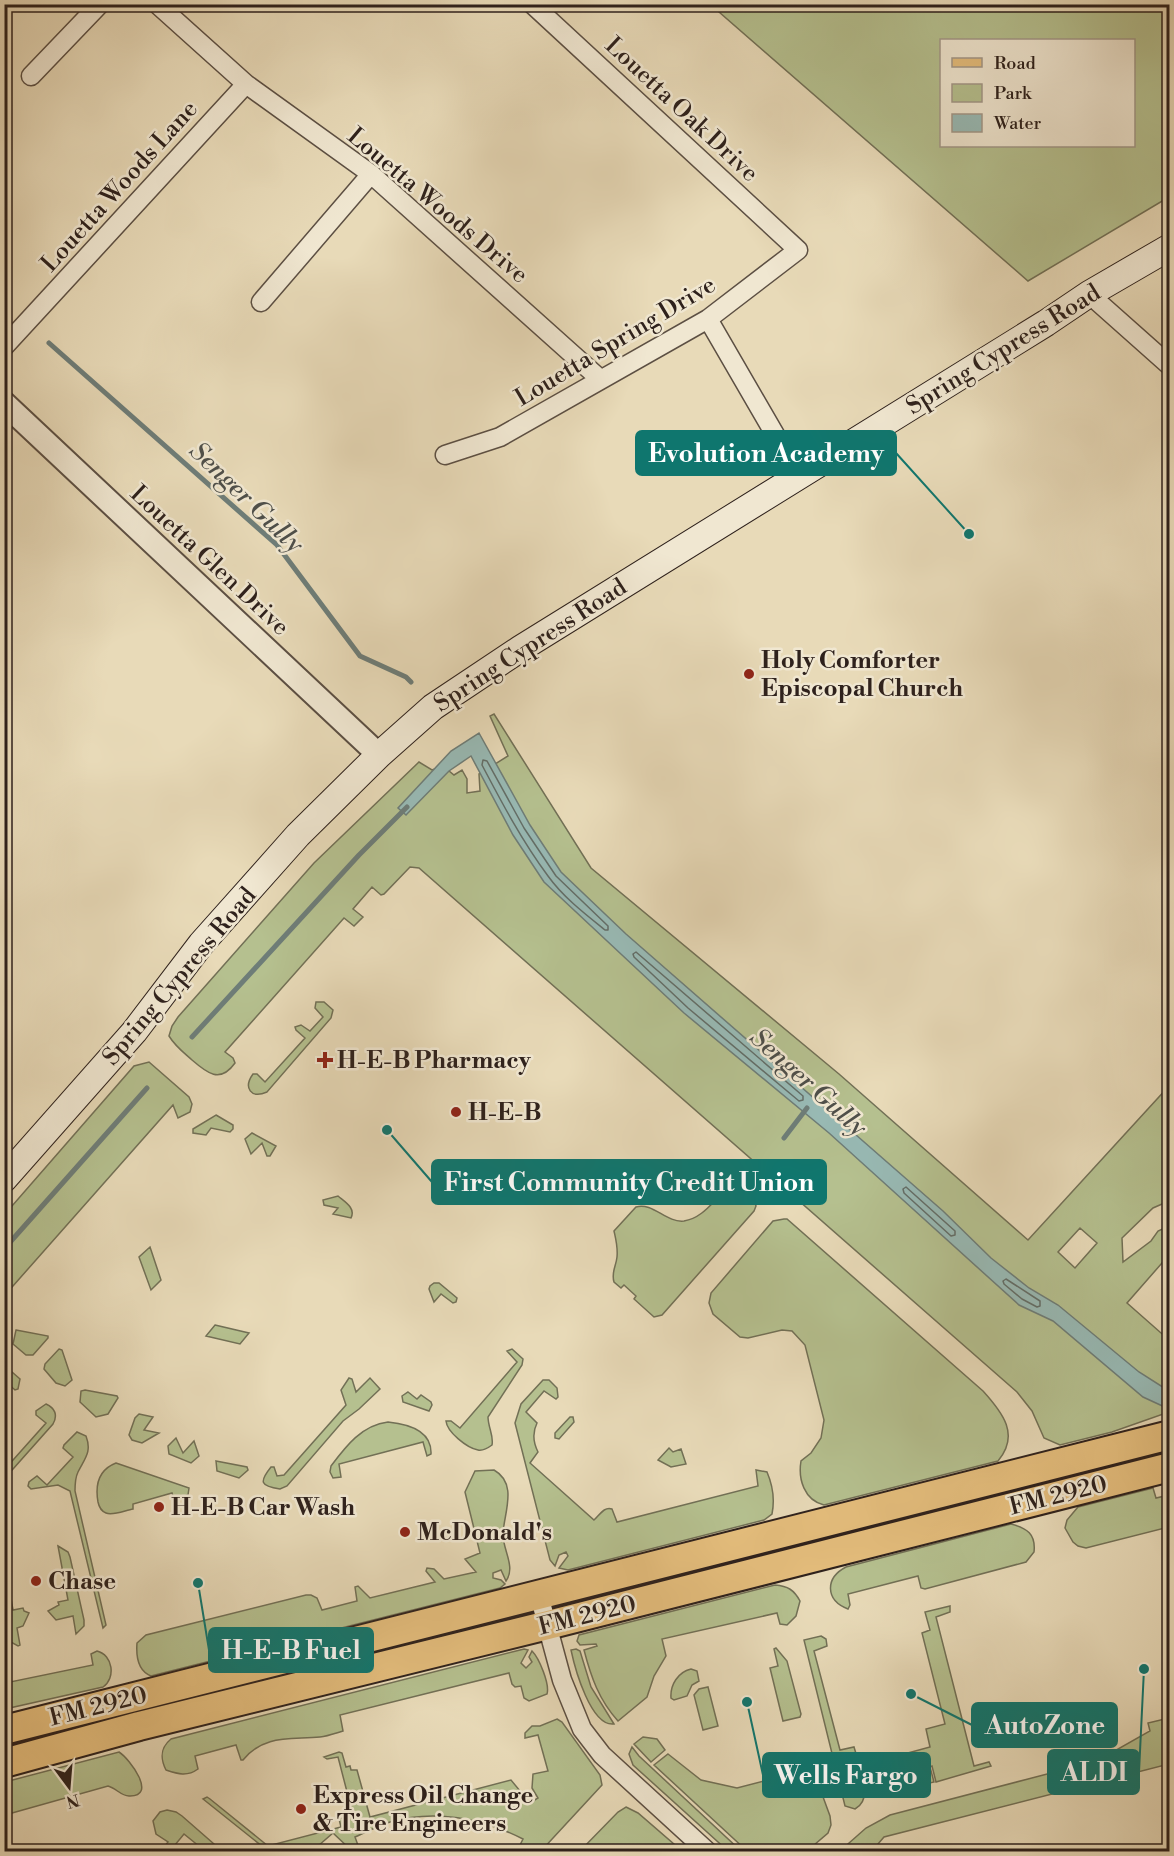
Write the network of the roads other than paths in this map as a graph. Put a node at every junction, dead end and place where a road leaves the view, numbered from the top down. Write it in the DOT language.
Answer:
graph roads {
  1 [pos="100,4"];
  2 [pos="157,4"];
  3 [pos="532,4"];
  4 [pos="31,76"];
  5 [pos="246,84"];
  6 [pos="371,174"];
  7 [pos="1170,247"];
  8 [pos="798,250"];
  9 [pos="1089,294"];
  10 [pos="261,302"];
  11 [pos="708,319"];
  12 [pos="4,347"];
  13 [pos="1170,366"];
  14 [pos="600,379"];
  15 [pos="4,403"];
  16 [pos="445,455"];
  17 [pos="799,476"];
  18 [pos="379,755"];
  19 [pos="4,1179"];
  20 [pos="1170,1435"];
  21 [pos="1170,1467"];
  22 [pos="539,1595"];
  23 [pos="548,1625"];
  24 [pos="4,1730"];
  25 [pos="4,1763"];
  26 [pos="708,1851"];
  1 -- 4 [label="street"];
  2 -- 5 [label="street, Louetta Woods Drive"];
  3 -- 8 [label="street, Louetta Oak Drive"];
  5 -- 6 [label="street, Louetta Woods Drive"];
  5 -- 12 [label="street, Louetta Woods Lane"];
  6 -- 10 [label="street"];
  6 -- 14 [label="street, Louetta Woods Drive"];
  7 -- 9 [label="main road, Spring Cypress Road"];
  8 -- 11 [label="street, Louetta Spring Drive"];
  9 -- 13 [label="street"];
  9 -- 17 [label="main road, Spring Cypress Road"];
  11 -- 14 [label="street, Louetta Spring Drive"];
  11 -- 17 [label="street"];
  14 -- 16 [label="street, Louetta Spring Drive"];
  15 -- 18 [label="street, Louetta Glen Drive"];
  17 -- 18 [label="main road, Spring Cypress Road"];
  18 -- 19 [label="main road, Spring Cypress Road"];
  20 -- 22 [label="main road, FM 2920 / FM 2920"];
  21 -- 23 [label="main road, FM 2920 / FM 2920"];
  22 -- 23 [label="street"];
  22 -- 24 [label="main road, FM 2920 / FM 2920"];
  23 -- 25 [label="main road, FM 2920 / FM 2920"];
  23 -- 26 [label="street"];
}
